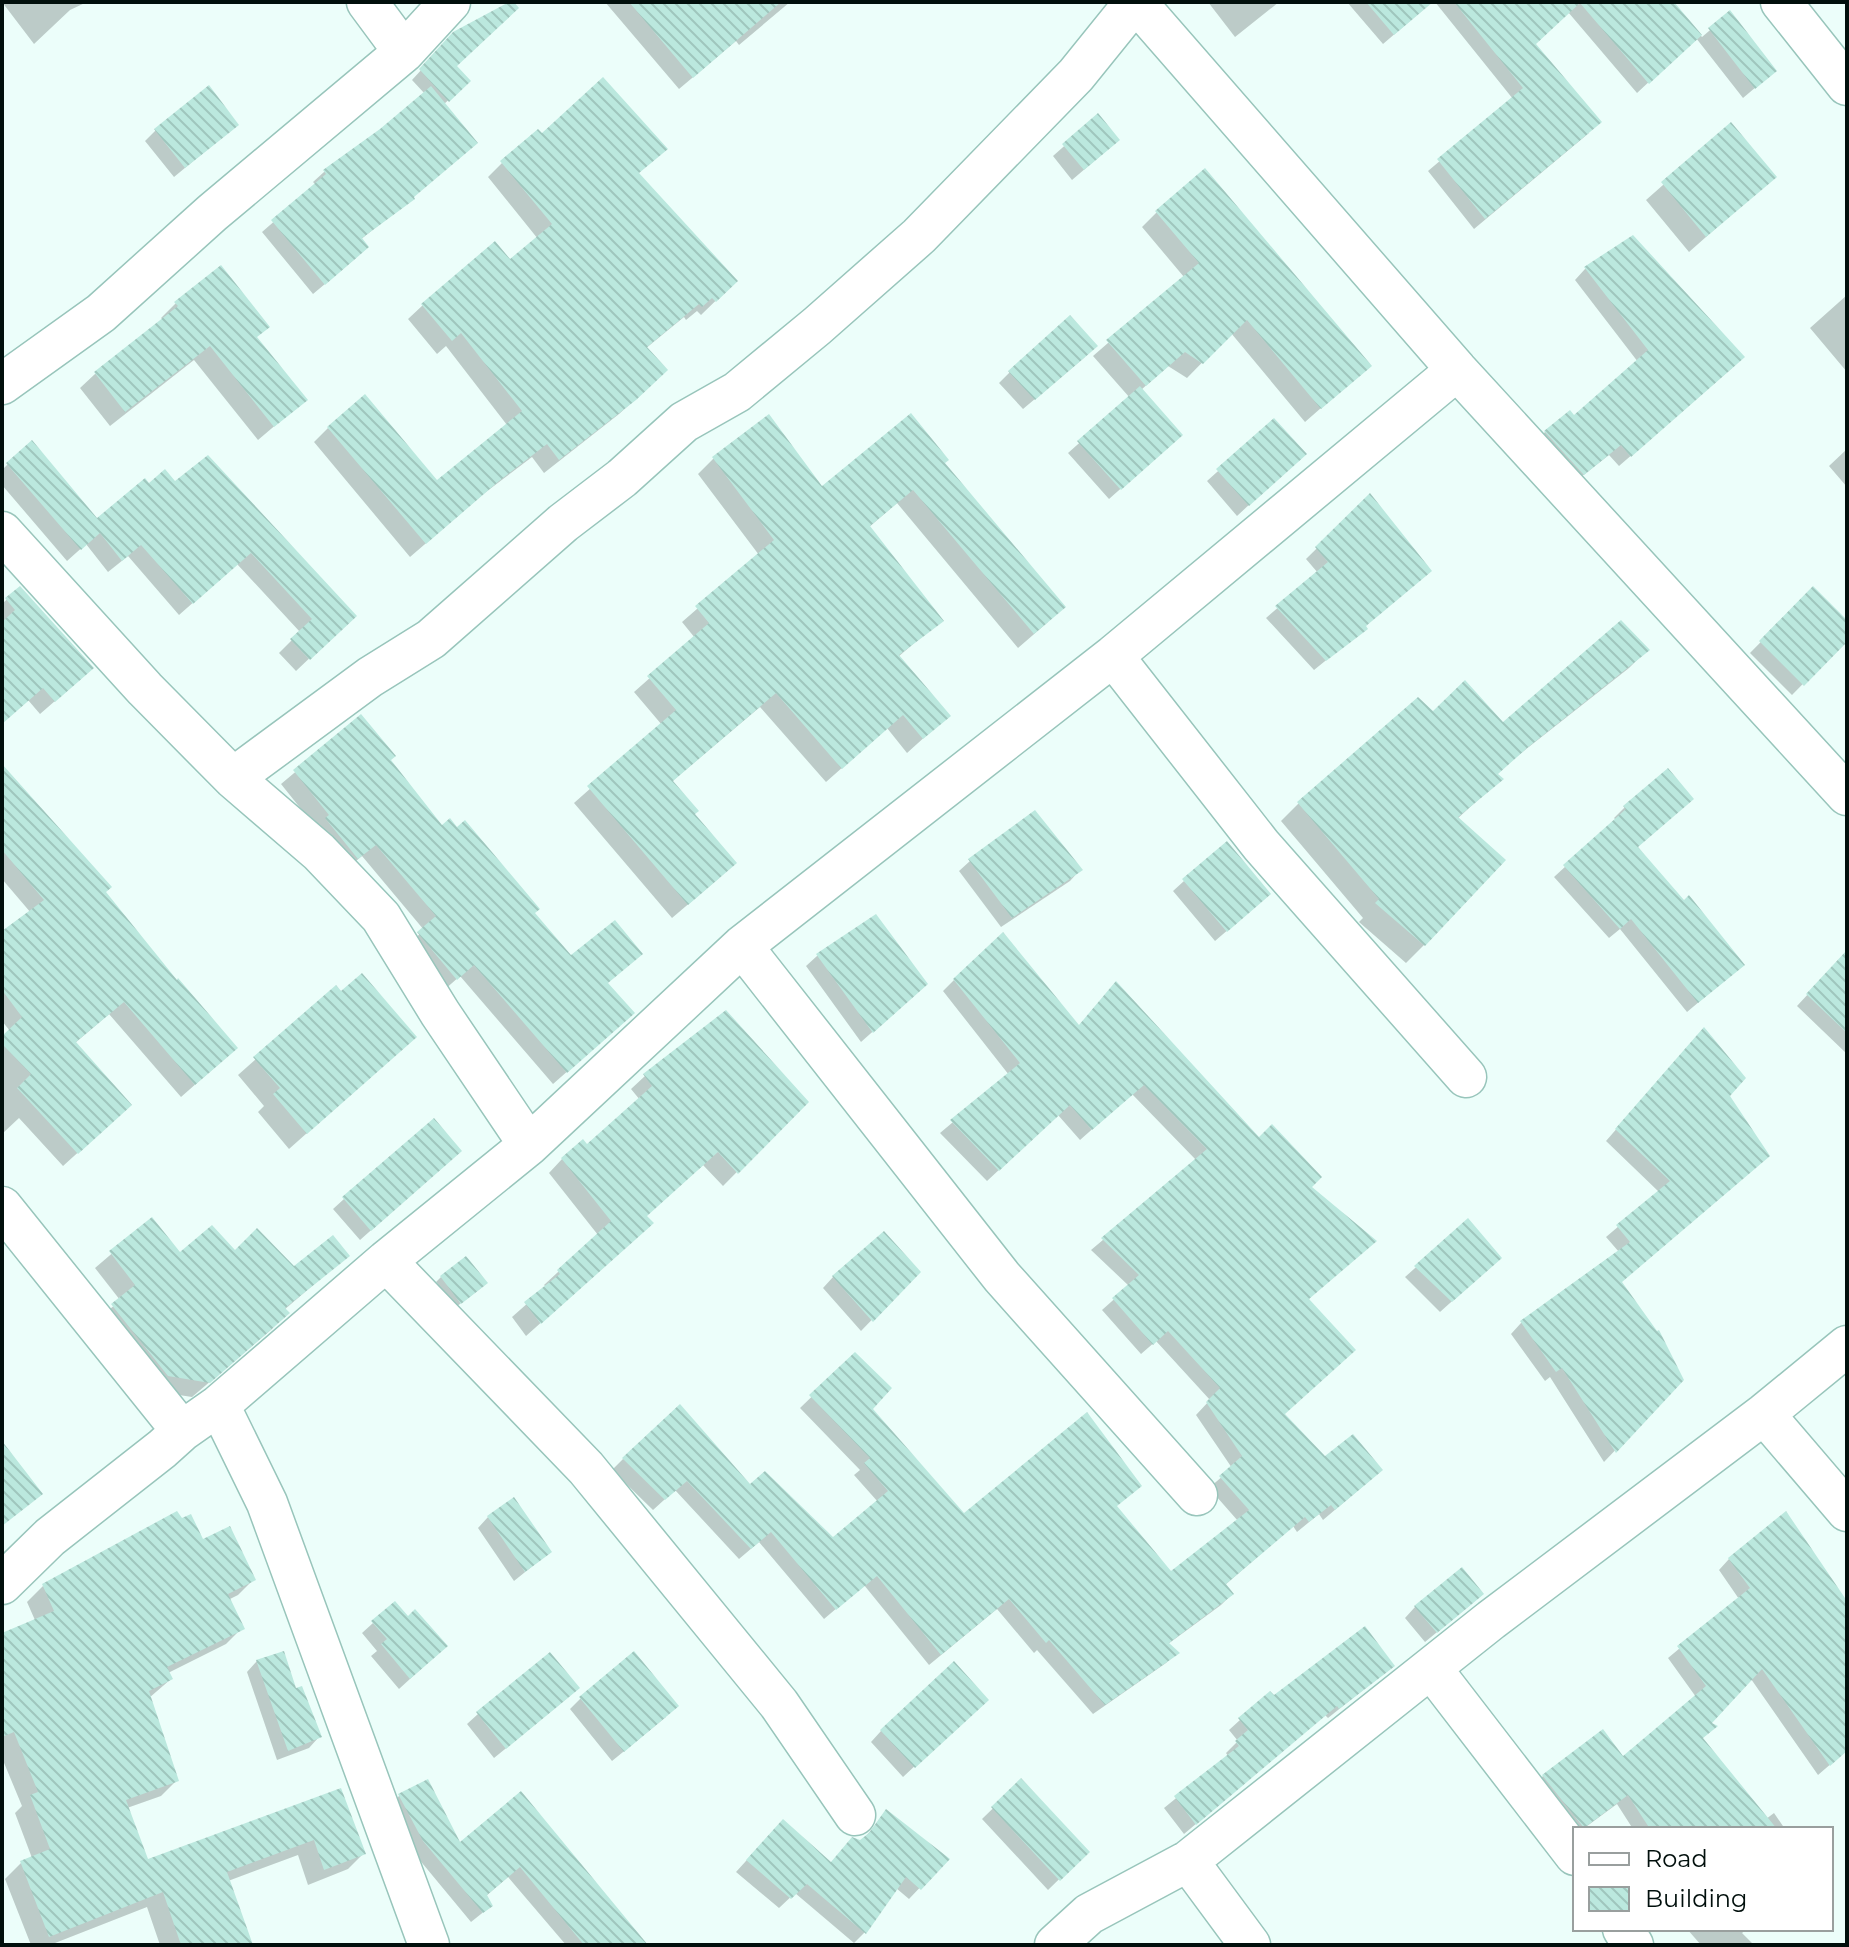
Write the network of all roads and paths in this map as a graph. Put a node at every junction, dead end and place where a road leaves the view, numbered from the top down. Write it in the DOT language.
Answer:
graph roads {
  1 [pos="367,2"];
  2 [pos="450,2"];
  3 [pos="1136,2"];
  4 [pos="1781,2"];
  5 [pos="404,52"];
  6 [pos="1847,85"];
  7 [pos="1457,370"];
  8 [pos="2,384"];
  9 [pos="2,532"];
  10 [pos="1113,656"];
  11 [pos="233,778"];
  12 [pos="1847,795"];
  13 [pos="742,946"];
  14 [pos="1466,1077"];
  15 [pos="529,1145"];
  16 [pos="2,1207"];
  17 [pos="386,1261"];
  18 [pos="1847,1346"];
  19 [pos="219,1405"];
  20 [pos="1764,1414"];
  21 [pos="182,1431"];
  22 [pos="1197,1495"];
  23 [pos="1847,1511"];
  24 [pos="2,1584"];
  25 [pos="1431,1668"];
  26 [pos="855,1815"];
  27 [pos="1573,1852"];
  28 [pos="1188,1861"];
  29 [pos="429,1945"];
  30 [pos="1055,1945"];
  31 [pos="1250,1945"];
  1 -- 5 [label="street"];
  2 -- 5 [label="street"];
  3 -- 7 [label="street"];
  3 -- 11 [label="street"];
  4 -- 6 [label="street"];
  5 -- 8 [label="street"];
  7 -- 10 [label="street"];
  7 -- 12 [label="street"];
  9 -- 11 [label="street"];
  10 -- 13 [label="street"];
  10 -- 14 [label="street"];
  11 -- 15 [label="street"];
  13 -- 15 [label="street"];
  13 -- 22 [label="street"];
  15 -- 17 [label="street"];
  16 -- 21 [label="street"];
  17 -- 19 [label="street"];
  17 -- 26 [label="street"];
  18 -- 20 [label="street"];
  19 -- 21 [label="street"];
  19 -- 29 [label="street"];
  20 -- 23 [label="street"];
  20 -- 25 [label="street"];
  21 -- 24 [label="street"];
  25 -- 27 [label="street"];
  25 -- 28 [label="street"];
  28 -- 30 [label="street"];
  28 -- 31 [label="street"];
}
